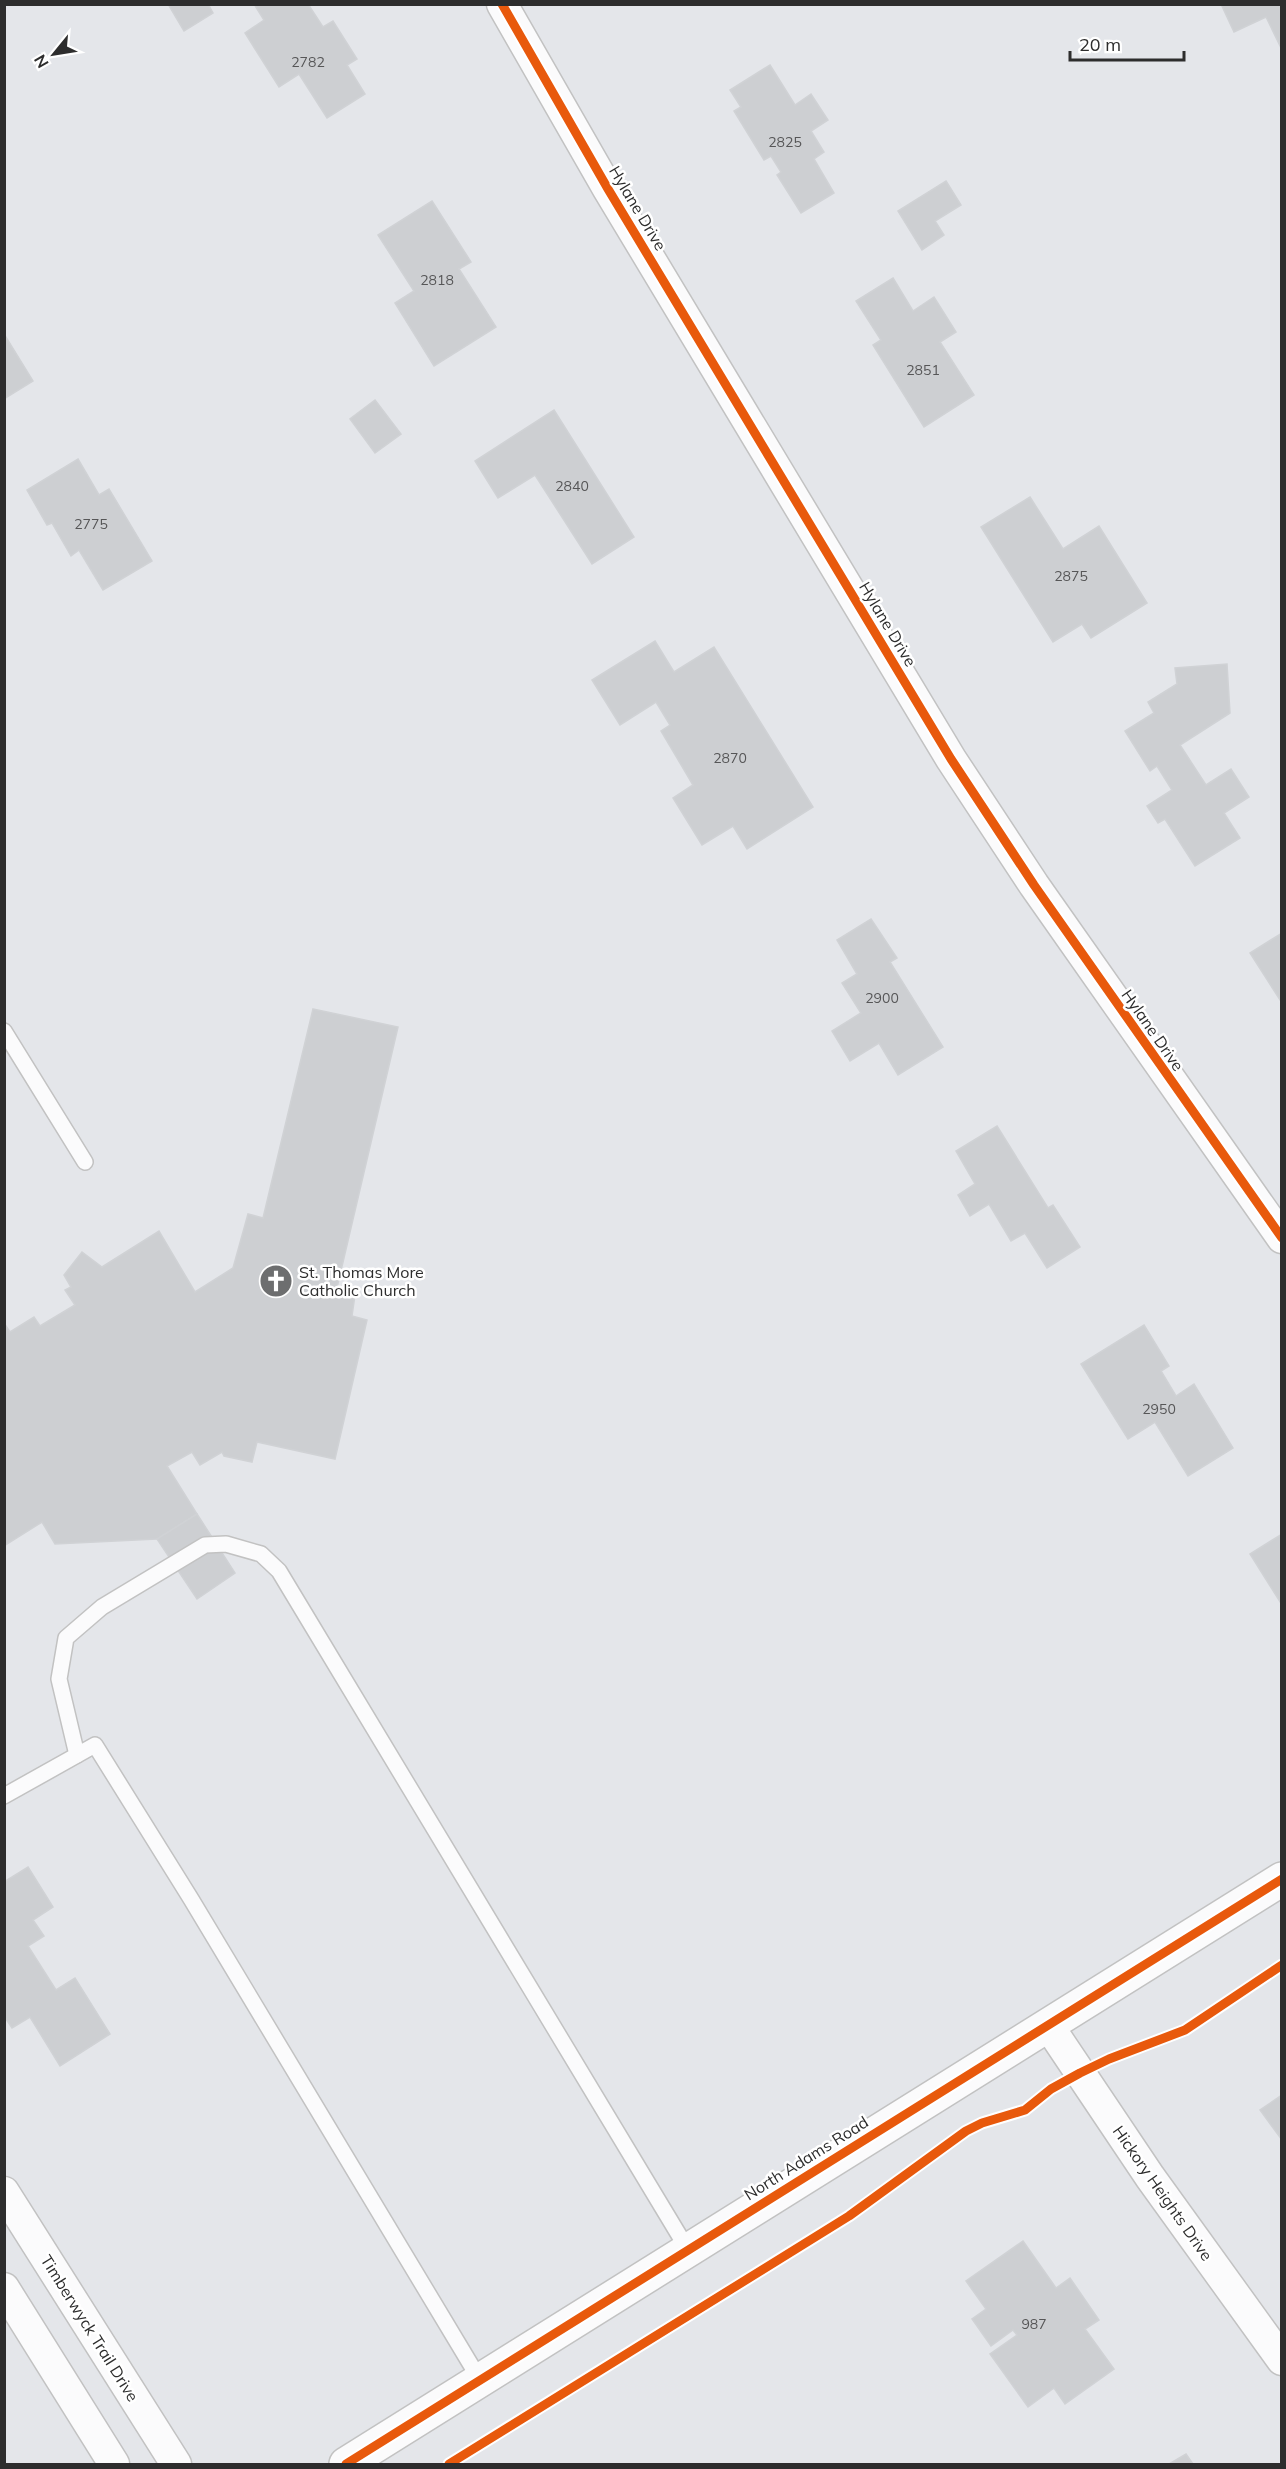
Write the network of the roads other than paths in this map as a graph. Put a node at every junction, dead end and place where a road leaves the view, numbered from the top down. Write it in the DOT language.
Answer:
graph roads {
  1 [pos="502,4"];
  2 [pos="4,1030"];
  3 [pos="85,1162"];
  4 [pos="1281,1238"];
  5 [pos="77,1755"];
  6 [pos="4,1796"];
  7 [pos="1281,1879"];
  8 [pos="1048,2025"];
  9 [pos="4,2192"];
  10 [pos="688,2250"];
  11 [pos="4,2288"];
  12 [pos="1281,2360"];
  13 [pos="480,2380"];
  14 [pos="114,2464"];
  15 [pos="176,2464"];
  16 [pos="346,2464"];
  1 -- 4 [label="street, Hylane Drive"];
  2 -- 3 [label="lane"];
  5 -- 6 [label="lane"];
  5 -- 10 [label="lane"];
  5 -- 13 [label="lane"];
  7 -- 8 [label="street, North Adams Road"];
  8 -- 10 [label="street, North Adams Road"];
  8 -- 12 [label="street, Hickory Heights Drive"];
  9 -- 15 [label="street, Timberwyck Trail Drive"];
  10 -- 13 [label="street, North Adams Road"];
  11 -- 14 [label="street"];
  13 -- 16 [label="street, North Adams Road"];
}
